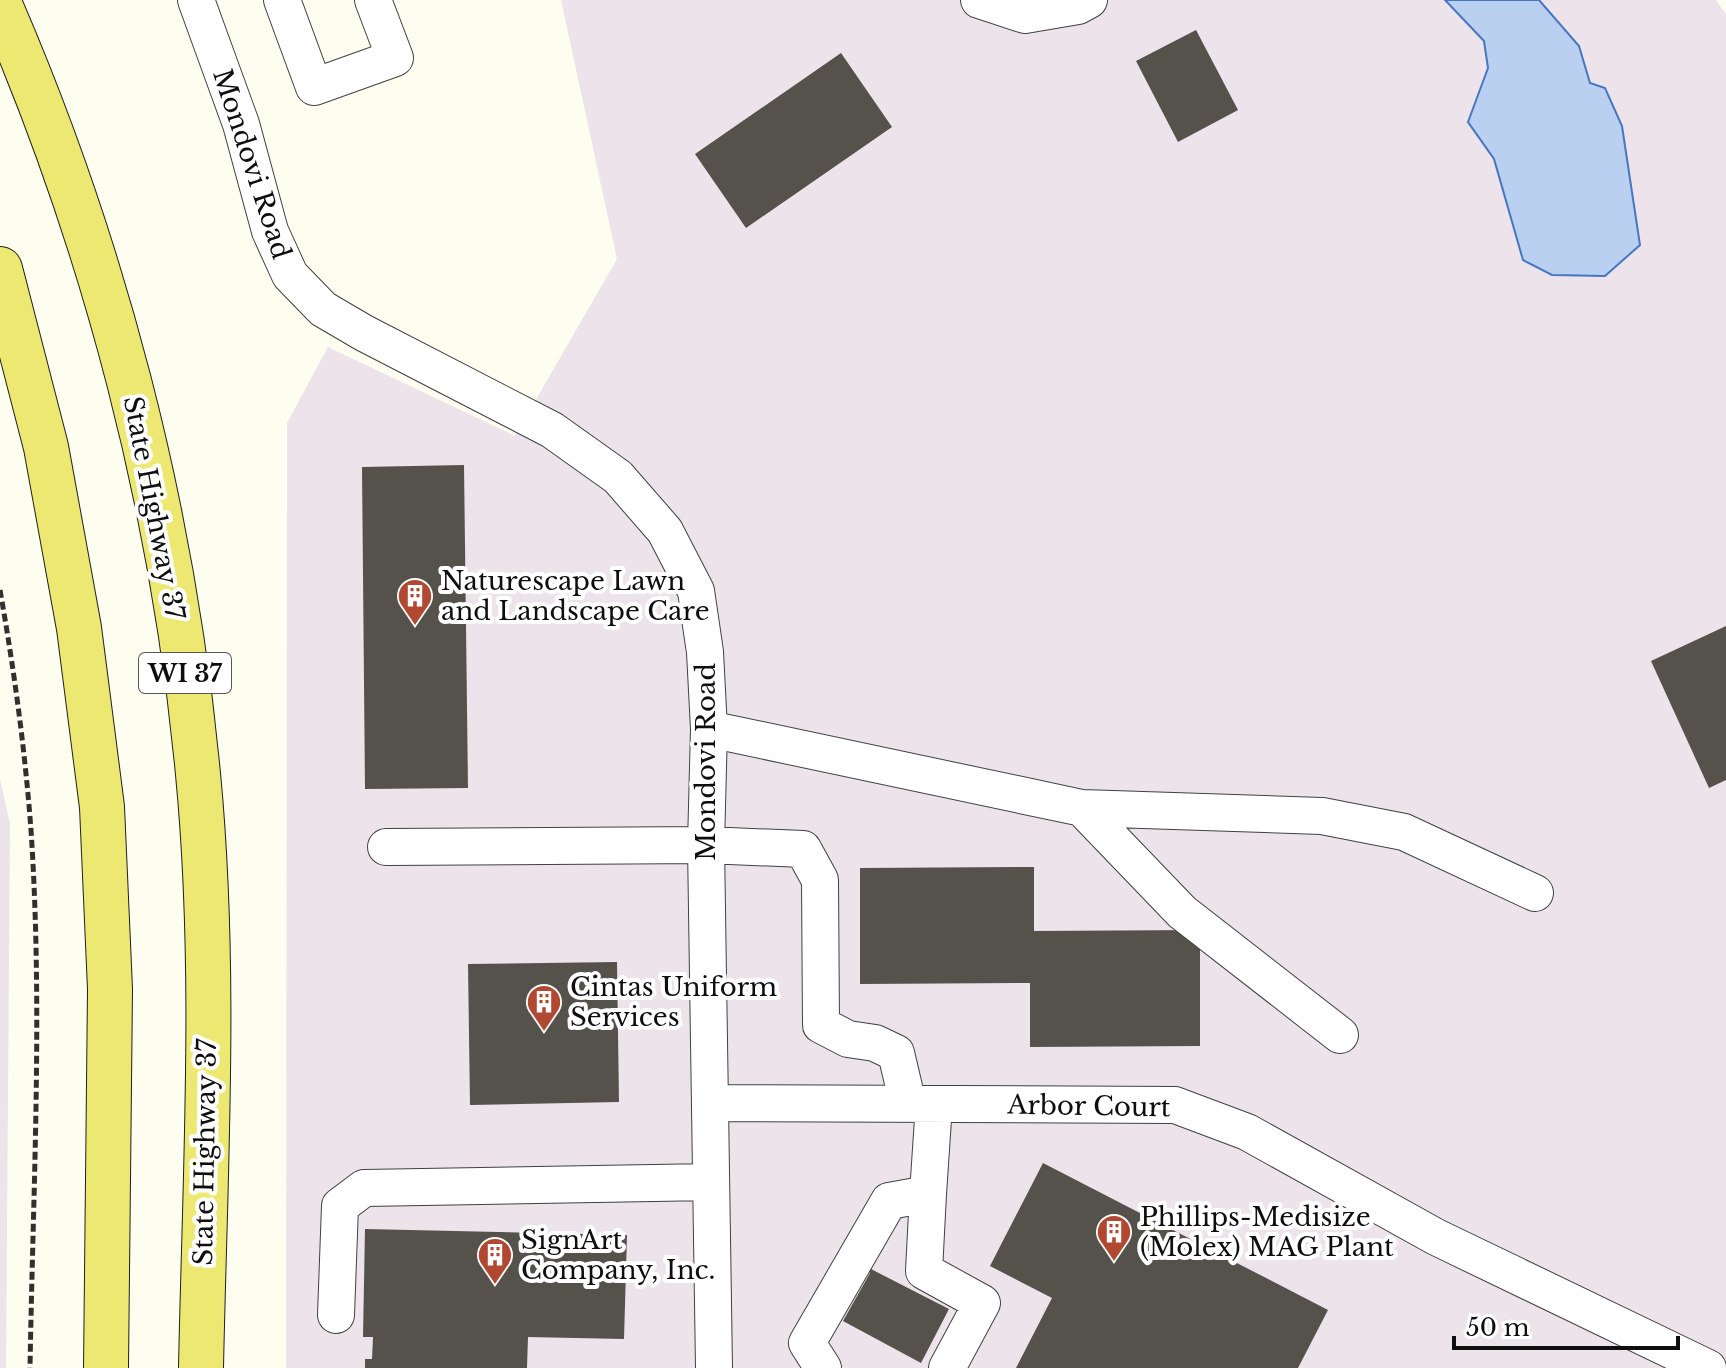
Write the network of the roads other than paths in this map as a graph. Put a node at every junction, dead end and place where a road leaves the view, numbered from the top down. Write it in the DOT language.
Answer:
graph roads {
  1 [pos="196,0"];
  2 [pos="282,0"];
  3 [pos="373,0"];
  4 [pos="979,0"];
  5 [pos="1089,0"];
  6 [pos="0,5"];
  7 [pos="0,269"];
  8 [pos="709,729"];
  9 [pos="1082,808"];
  10 [pos="706,845"];
  11 [pos="386,847"];
  12 [pos="1535,893"];
  13 [pos="1340,1035"];
  14 [pos="710,1103"];
  15 [pos="921,1104"];
  16 [pos="711,1182"];
  17 [pos="928,1194"];
  18 [pos="336,1315"];
  19 [pos="106,1368"];
  20 [pos="201,1368"];
  21 [pos="714,1368"];
  22 [pos="823,1368"];
  23 [pos="947,1368"];
  24 [pos="1708,1368"];
  1 -- 8 [label="street, Mondovi Road"];
  2 -- 3 [label="street"];
  4 -- 5 [label="street"];
  6 -- 20 [label="main road, State Highway 37 / WI 37"];
  7 -- 19 [label="main road"];
  8 -- 9 [label="street"];
  8 -- 10 [label="street, Mondovi Road"];
  9 -- 12 [label="street"];
  9 -- 13 [label="street"];
  10 -- 11 [label="street"];
  10 -- 14 [label="street, Mondovi Road"];
  10 -- 15 [label="street"];
  14 -- 15 [label="street, Arbor Court"];
  14 -- 16 [label="street, Mondovi Road"];
  15 -- 17 [label="street"];
  15 -- 24 [label="street, Arbor Court"];
  16 -- 18 [label="street"];
  16 -- 21 [label="street, Mondovi Road"];
  17 -- 22 [label="street"];
  17 -- 23 [label="street"];
}
